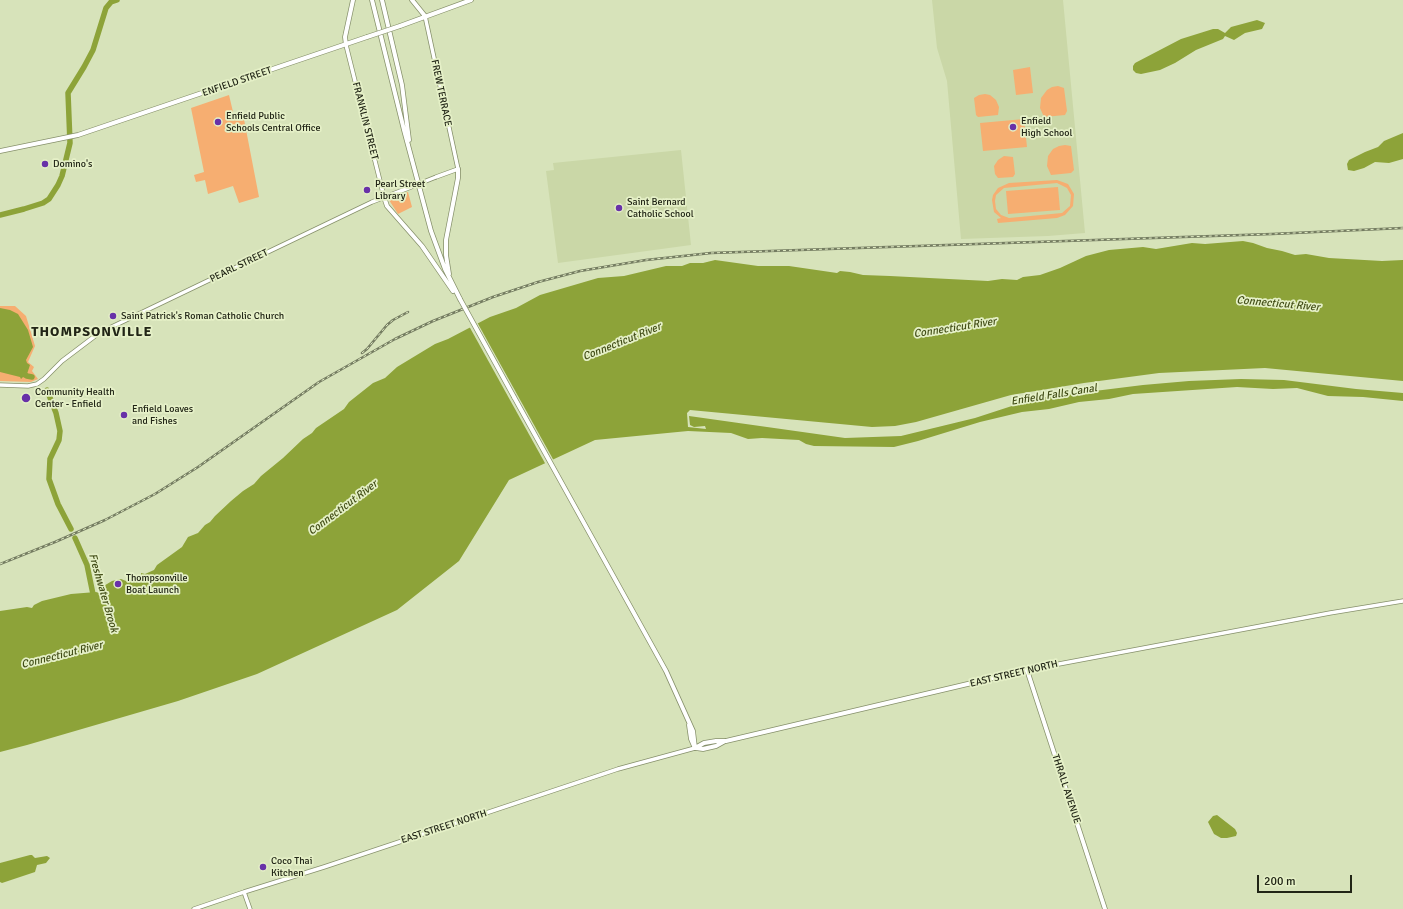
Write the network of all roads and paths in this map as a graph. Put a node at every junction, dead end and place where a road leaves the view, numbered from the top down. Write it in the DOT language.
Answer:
graph roads {
  1 [pos="353,0"];
  2 [pos="372,0"];
  3 [pos="382,0"];
  4 [pos="412,0"];
  5 [pos="471,0"];
  6 [pos="424,16"];
  7 [pos="346,45"];
  8 [pos="410,150"];
  9 [pos="0,151"];
  10 [pos="458,169"];
  11 [pos="384,197"];
  12 [pos="449,279"];
  13 [pos="459,298"];
  14 [pos="0,385"];
  15 [pos="1403,601"];
  16 [pos="1027,670"];
  17 [pos="696,748"];
  18 [pos="244,892"];
  19 [pos="194,909"];
  20 [pos="250,909"];
  21 [pos="1105,909"];
  1 -- 7 [label="main road"];
  2 -- 8 [label="main road"];
  3 -- 8 [label="main road"];
  4 -- 6 [label="main road"];
  5 -- 6 [label="main road, ENFIELD STREET"];
  6 -- 7 [label="main road, ENFIELD STREET, bridge"];
  6 -- 10 [label="main road, FREW TERRACE"];
  7 -- 9 [label="main road, ENFIELD STREET"];
  7 -- 11 [label="main road, FRANKLIN STREET"];
  8 -- 12 [label="main road"];
  10 -- 11 [label="main road, PEARL STREET, bridge"];
  10 -- 12 [label="main road"];
  11 -- 13 [label="main road"];
  11 -- 14 [label="main road, PEARL STREET"];
  12 -- 13 [label="main road"];
  13 -- 17 [label="main road, bridge"];
  15 -- 16 [label="main road, EAST STREET NORTH"];
  16 -- 17 [label="main road, EAST STREET NORTH"];
  16 -- 21 [label="main road, THRALL AVENUE"];
  17 -- 18 [label="main road, EAST STREET NORTH"];
  18 -- 19 [label="main road, EAST STREET NORTH"];
  18 -- 20 [label="main road"];
}
